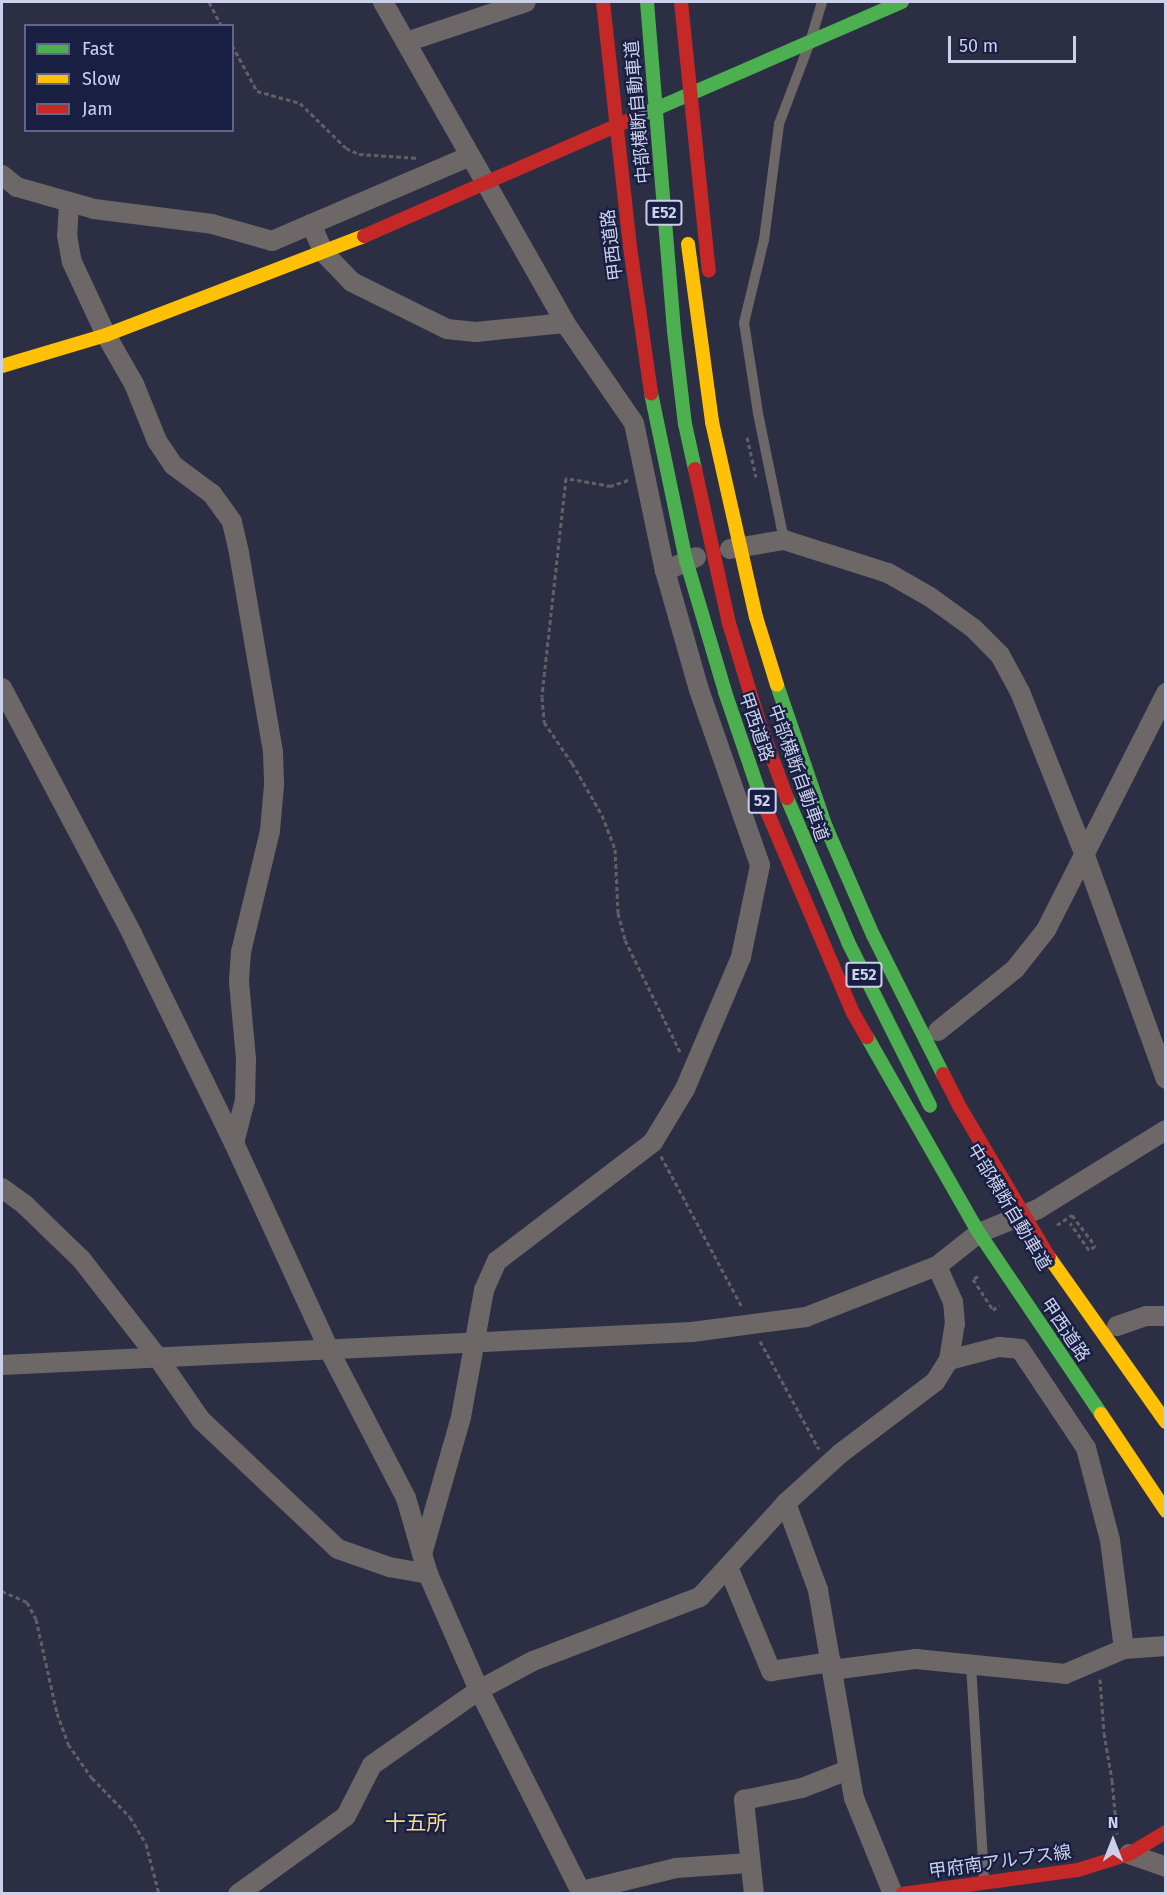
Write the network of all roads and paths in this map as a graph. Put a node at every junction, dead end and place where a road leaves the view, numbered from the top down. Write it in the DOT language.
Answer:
graph roads {
  1 [pos="209,2"];
  2 [pos="383,2"];
  3 [pos="526,2"];
  4 [pos="603,2"];
  5 [pos="647,2"];
  6 [pos="681,2"];
  7 [pos="822,2"];
  8 [pos="902,2"];
  9 [pos="221,24"];
  10 [pos="406,42"];
  11 [pos="810,42"];
  12 [pos="234,49"];
  13 [pos="670,85"];
  14 [pos="691,94"];
  15 [pos="674,120"];
  16 [pos="616,127"];
  17 [pos="470,156"];
  18 [pos="426,158"];
  19 [pos="2,175"];
  20 [pos="485,182"];
  21 [pos="69,202"];
  22 [pos="311,224"];
  23 [pos="686,227"];
  24 [pos="324,253"];
  25 [pos="710,282"];
  26 [pos="565,322"];
  27 [pos="106,335"];
  28 [pos="2,366"];
  29 [pos="644,474"];
  30 [pos="784,540"];
  31 [pos="686,560"];
  32 [pos="665,571"];
  33 [pos="2,688"];
  34 [pos="1166,693"];
  35 [pos="1084,853"];
  36 [pos="938,1031"];
  37 [pos="690,1079"];
  38 [pos="1166,1079"];
  39 [pos="938,1122"];
  40 [pos="1166,1130"];
  41 [pos="653,1142"];
  42 [pos="234,1143"];
  43 [pos="2,1188"];
  44 [pos="989,1212"];
  45 [pos="1072,1215"];
  46 [pos="1070,1223"];
  47 [pos="979,1233"];
  48 [pos="1006,1240"];
  49 [pos="937,1266"];
  50 [pos="1075,1268"];
  51 [pos="973,1279"];
  52 [pos="995,1298"];
  53 [pos="1166,1316"];
  54 [pos="1113,1321"];
  55 [pos="752,1326"];
  56 [pos="476,1343"];
  57 [pos="329,1350"];
  58 [pos="158,1358"];
  59 [pos="949,1359"];
  60 [pos="2,1365"];
  61 [pos="1166,1422"];
  62 [pos="828,1465"];
  63 [pos="786,1503"];
  64 [pos="1166,1511"];
  65 [pos="422,1554"];
  66 [pos="728,1567"];
  67 [pos="428,1574"];
  68 [pos="2,1591"];
  69 [pos="1166,1646"];
  70 [pos="1124,1648"];
  71 [pos="1099,1660"];
  72 [pos="971,1665"];
  73 [pos="831,1666"];
  74 [pos="479,1690"];
  75 [pos="848,1770"];
  76 [pos="1166,1832"];
  77 [pos="1124,1856"];
  78 [pos="749,1863"];
  79 [pos="1166,1867"];
  80 [pos="985,1882"];
  81 [pos="582,1892"];
  82 [pos="159,1893"];
  83 [pos="238,1893"];
  84 [pos="754,1893"];
  85 [pos="892,1893"];
  86 [pos="914,1893"];
  1 -- 9 [label="path"];
  2 -- 10 [label="street"];
  3 -- 10 [label="street"];
  4 -- 16 [label="main road, 甲西道路 / 52"];
  5 -- 39 [label="main road, 中部横断自動車道 / E52"];
  6 -- 14 [label="main road"];
  7 -- 11 [label="lane"];
  8 -- 11 [label="main road"];
  10 -- 17 [label="street"];
  11 -- 14 [label="main road"];
  11 -- 30 [label="lane"];
  12 -- 18 [label="path"];
  13 -- 15 [label="main road, 中部横断自動車道"];
  14 -- 16 [label="main road"];
  14 -- 25 [label="main road"];
  16 -- 20 [label="main road"];
  16 -- 31 [label="main road, 甲西道路 / 52"];
  17 -- 20 [label="street"];
  17 -- 22 [label="street"];
  19 -- 21 [label="street"];
  20 -- 24 [label="main road"];
  20 -- 26 [label="street"];
  21 -- 22 [label="street"];
  21 -- 27 [label="street"];
  22 -- 24 [label="street"];
  23 -- 61 [label="main road, 中部横断自動車道 / E52"];
  24 -- 26 [label="street"];
  24 -- 27 [label="main road"];
  26 -- 29 [label="street"];
  27 -- 28 [label="main road"];
  27 -- 42 [label="street"];
  29 -- 32 [label="street"];
  29 -- 37 [label="path"];
  30 -- 31 [label="street"];
  30 -- 35 [label="street"];
  31 -- 32 [label="street"];
  31 -- 47 [label="main road, 甲西道路 / 52"];
  32 -- 37 [label="street"];
  33 -- 42 [label="street"];
  34 -- 35 [label="street"];
  35 -- 36 [label="street"];
  35 -- 38 [label="street"];
  37 -- 41 [label="street"];
  40 -- 47 [label="street"];
  41 -- 55 [label="path"];
  41 -- 56 [label="street"];
  42 -- 57 [label="street"];
  43 -- 58 [label="street"];
  44 -- 48 [label="main road, 中部横断自動車道"];
  45 -- 46 [label="path"];
  47 -- 49 [label="street"];
  47 -- 64 [label="main road, 甲西道路 / 52"];
  49 -- 55 [label="street"];
  49 -- 59 [label="street"];
  50 -- 54 [label="main road"];
  51 -- 52 [label="path"];
  53 -- 54 [label="street"];
  55 -- 56 [label="street"];
  55 -- 62 [label="path"];
  56 -- 57 [label="street"];
  56 -- 65 [label="street"];
  57 -- 58 [label="street"];
  57 -- 65 [label="street"];
  58 -- 60 [label="street"];
  58 -- 67 [label="street"];
  59 -- 62 [label="street"];
  59 -- 70 [label="street"];
  62 -- 63 [label="street"];
  63 -- 66 [label="street"];
  63 -- 73 [label="street"];
  65 -- 67 [label="street"];
  66 -- 73 [label="street"];
  66 -- 74 [label="street"];
  67 -- 74 [label="street"];
  68 -- 82 [label="path"];
  69 -- 70 [label="street"];
  70 -- 71 [label="street"];
  71 -- 72 [label="street"];
  71 -- 77 [label="path"];
  72 -- 73 [label="street"];
  72 -- 80 [label="lane"];
  73 -- 75 [label="street"];
  74 -- 81 [label="street"];
  74 -- 83 [label="street"];
  75 -- 78 [label="street"];
  75 -- 85 [label="street"];
  76 -- 77 [label="main road, 甲府南アルプス線"];
  77 -- 79 [label="street"];
  77 -- 80 [label="main road, 甲府南アルプス線"];
  78 -- 81 [label="street"];
  78 -- 84 [label="street"];
  80 -- 86 [label="main road, 甲府南アルプス線"];
}
